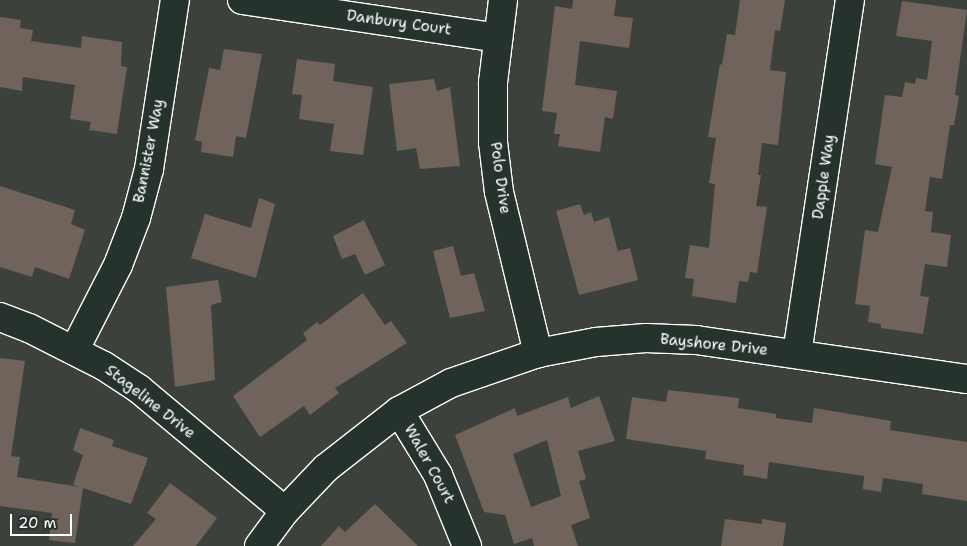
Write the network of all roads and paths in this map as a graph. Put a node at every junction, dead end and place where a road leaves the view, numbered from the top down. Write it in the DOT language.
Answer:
graph roads {
  1 [pos="175,0"];
  2 [pos="242,0"];
  3 [pos="503,0"];
  4 [pos="850,0"];
  5 [pos="498,38"];
  6 [pos="0,317"];
  7 [pos="75,349"];
  8 [pos="538,352"];
  9 [pos="797,354"];
  10 [pos="967,379"];
  11 [pos="399,411"];
  12 [pos="285,511"];
  13 [pos="259,546"];
  14 [pos="466,546"];
  1 -- 7 [label="street, Bannister Way"];
  2 -- 5 [label="street, Danbury Court"];
  3 -- 5 [label="street, Polo Drive"];
  4 -- 9 [label="street, Dapple Way"];
  5 -- 8 [label="street, Polo Drive"];
  6 -- 7 [label="street, Stageline Drive"];
  7 -- 12 [label="street, Stageline Drive"];
  8 -- 9 [label="street, Bayshore Drive"];
  8 -- 11 [label="street, Bayshore Drive"];
  9 -- 10 [label="street, Bayshore Drive"];
  11 -- 12 [label="street, Bayshore Drive"];
  11 -- 14 [label="street, Waler Court"];
  12 -- 13 [label="street, Bayshore Drive"];
}
